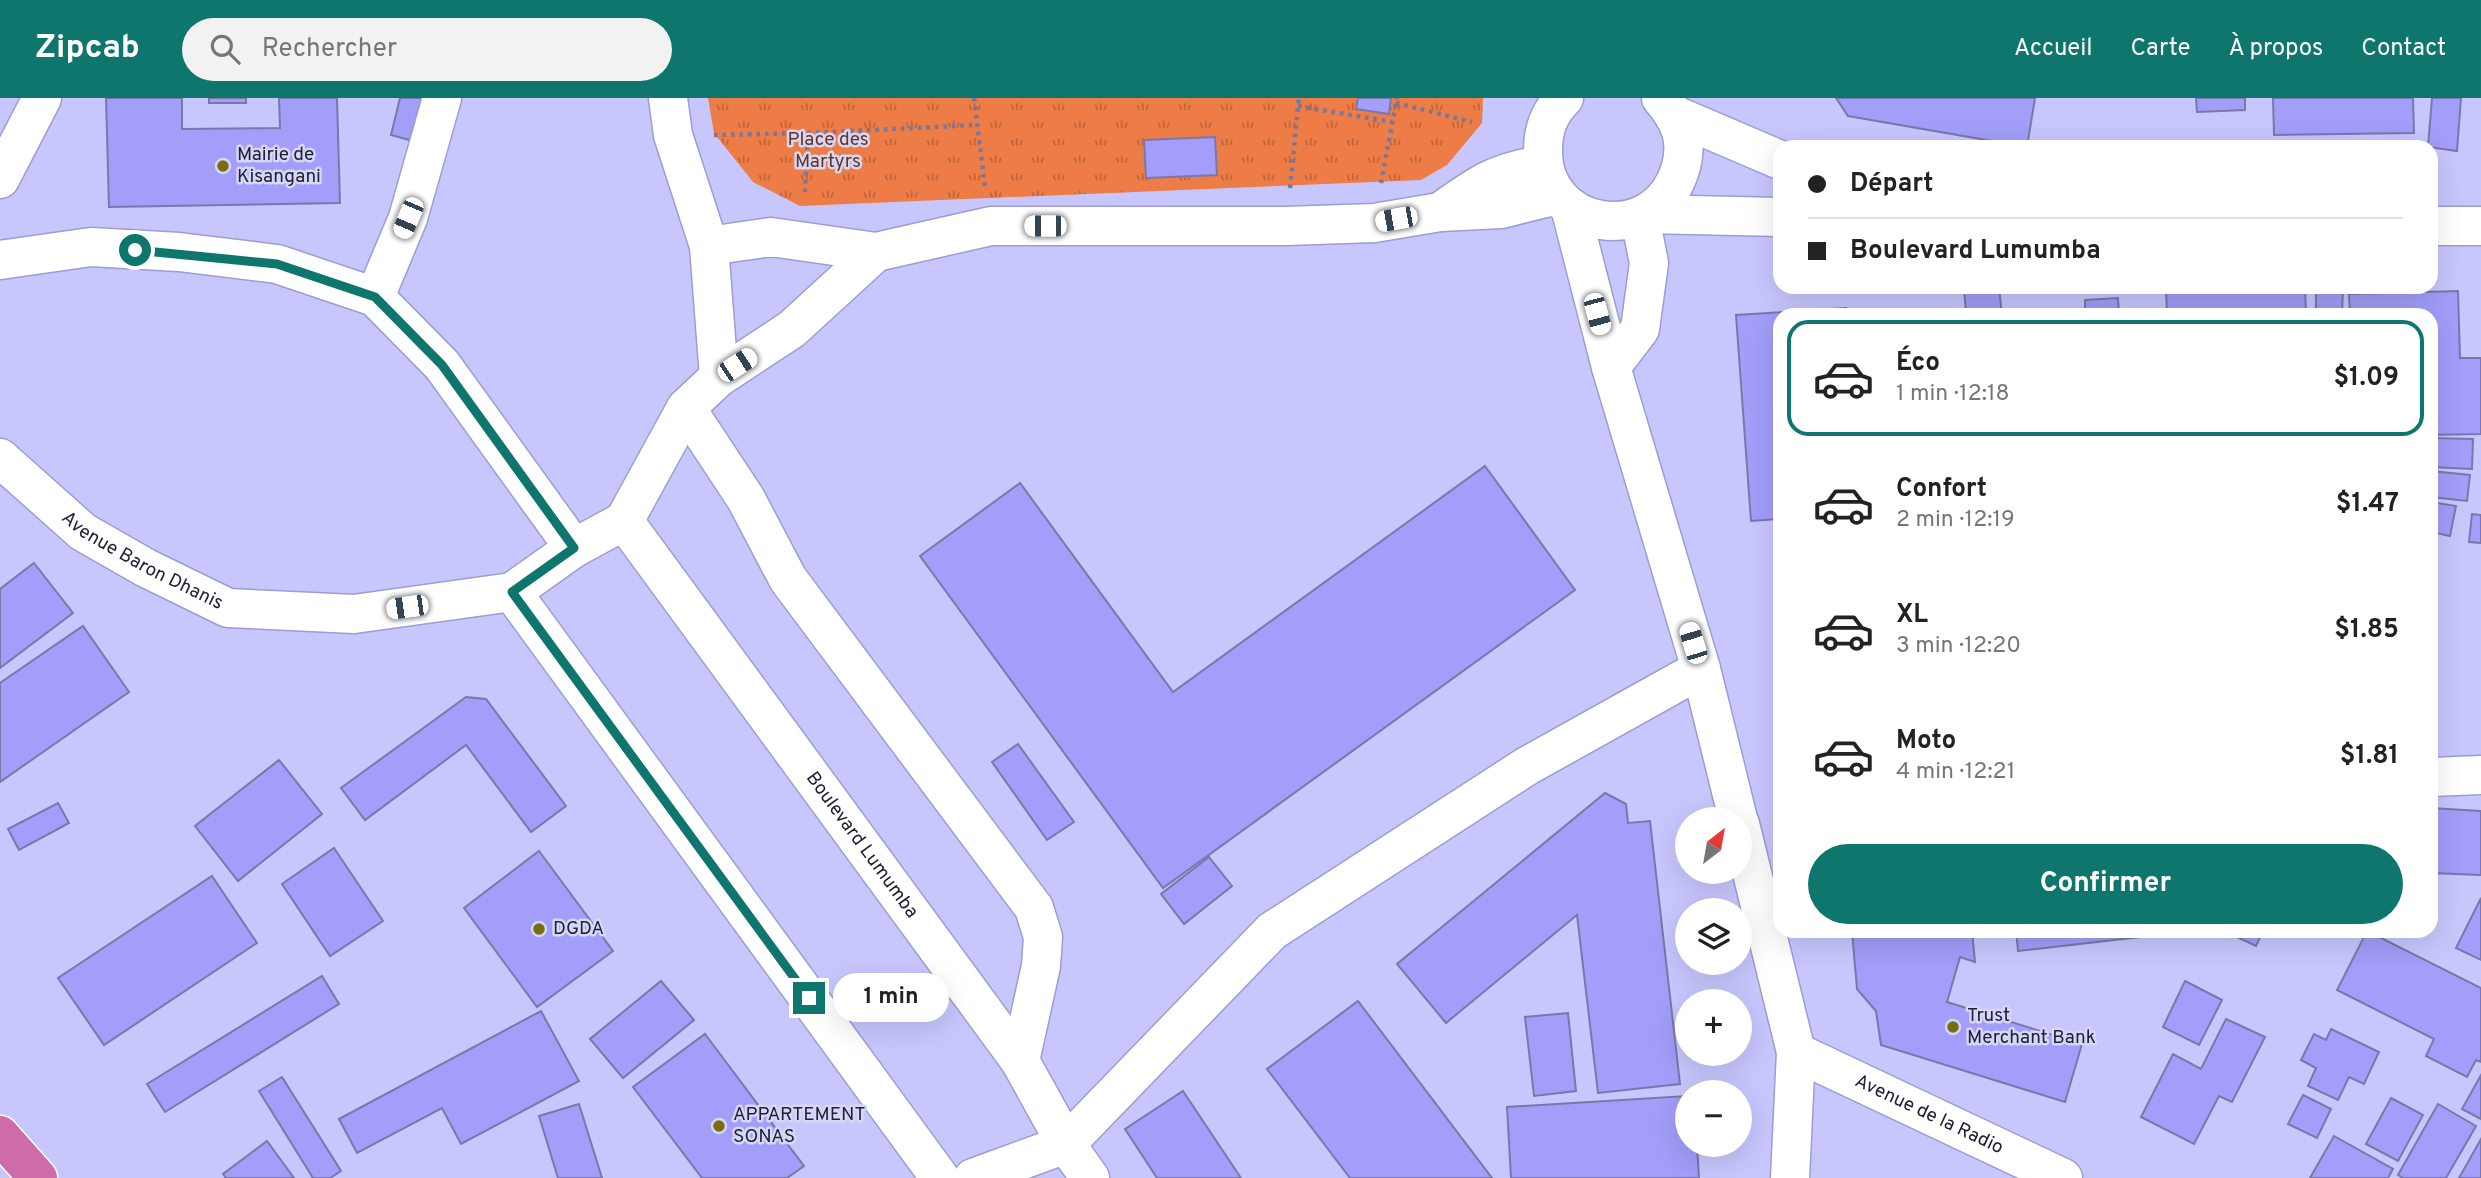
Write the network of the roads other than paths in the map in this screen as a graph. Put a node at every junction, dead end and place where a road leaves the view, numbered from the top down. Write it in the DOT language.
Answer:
graph roads {
  1 [pos="42,98"];
  2 [pos="442,98"];
  3 [pos="668,98"];
  4 [pos="1522,98"];
  5 [pos="1564,98"];
  6 [pos="1669,107"];
  7 [pos="1773,157"];
  8 [pos="1553,174"];
  9 [pos="0,179"];
  10 [pos="1643,216"];
  11 [pos="1773,217"];
  12 [pos="2438,226"];
  13 [pos="2481,226"];
  14 [pos="709,246"];
  15 [pos="876,252"];
  16 [pos="0,260"];
  17 [pos="375,297"];
  18 [pos="1611,367"];
  19 [pos="719,377"];
  20 [pos="687,408"];
  21 [pos="0,458"];
  22 [pos="624,521"];
  23 [pos="574,548"];
  24 [pos="512,592"];
  25 [pos="1701,668"];
  26 [pos="2481,775"];
  27 [pos="2438,777"];
  28 [pos="1736,807"];
  29 [pos="1752,874"];
  30 [pos="1796,1052"];
  31 [pos="1020,1061"];
  32 [pos="0,1135"];
  33 [pos="1066,1144"];
  34 [pos="38,1178"];
  35 [pos="940,1178"];
  36 [pos="973,1178"];
  37 [pos="1090,1178"];
  38 [pos="1790,1178"];
  39 [pos="2063,1178"];
  1 -- 9 [label="street"];
  2 -- 17 [label="street"];
  3 -- 14 [label="street"];
  4 -- 8 [label="street"];
  5 -- 8 [label="street"];
  6 -- 7 [label="street"];
  6 -- 10 [label="street"];
  8 -- 10 [label="street"];
  8 -- 15 [label="street"];
  8 -- 18 [label="street"];
  10 -- 11 [label="street"];
  10 -- 18 [label="street"];
  12 -- 13 [label="street"];
  14 -- 15 [label="street"];
  14 -- 19 [label="street"];
  15 -- 19 [label="street"];
  16 -- 17 [label="street"];
  17 -- 23 [label="street"];
  18 -- 25 [label="street"];
  19 -- 20 [label="street"];
  20 -- 22 [label="street"];
  20 -- 31 [label="street"];
  21 -- 24 [label="street, Avenue Baron Dhanis"];
  22 -- 23 [label="street, Avenue Baron Dhanis"];
  22 -- 31 [label="street, Boulevard Lumumba"];
  23 -- 24 [label="street, Avenue Baron Dhanis"];
  24 -- 35 [label="street"];
  25 -- 28 [label="street"];
  25 -- 33 [label="street"];
  26 -- 27 [label="street"];
  29 -- 30 [label="street"];
  30 -- 38 [label="street"];
  30 -- 39 [label="street, Avenue de la Radio"];
  31 -- 33 [label="street, Boulevard Lumumba"];
  32 -- 34 [label="highway"];
  33 -- 36 [label="street"];
  33 -- 37 [label="street, Boulevard Lumumba"];
}
